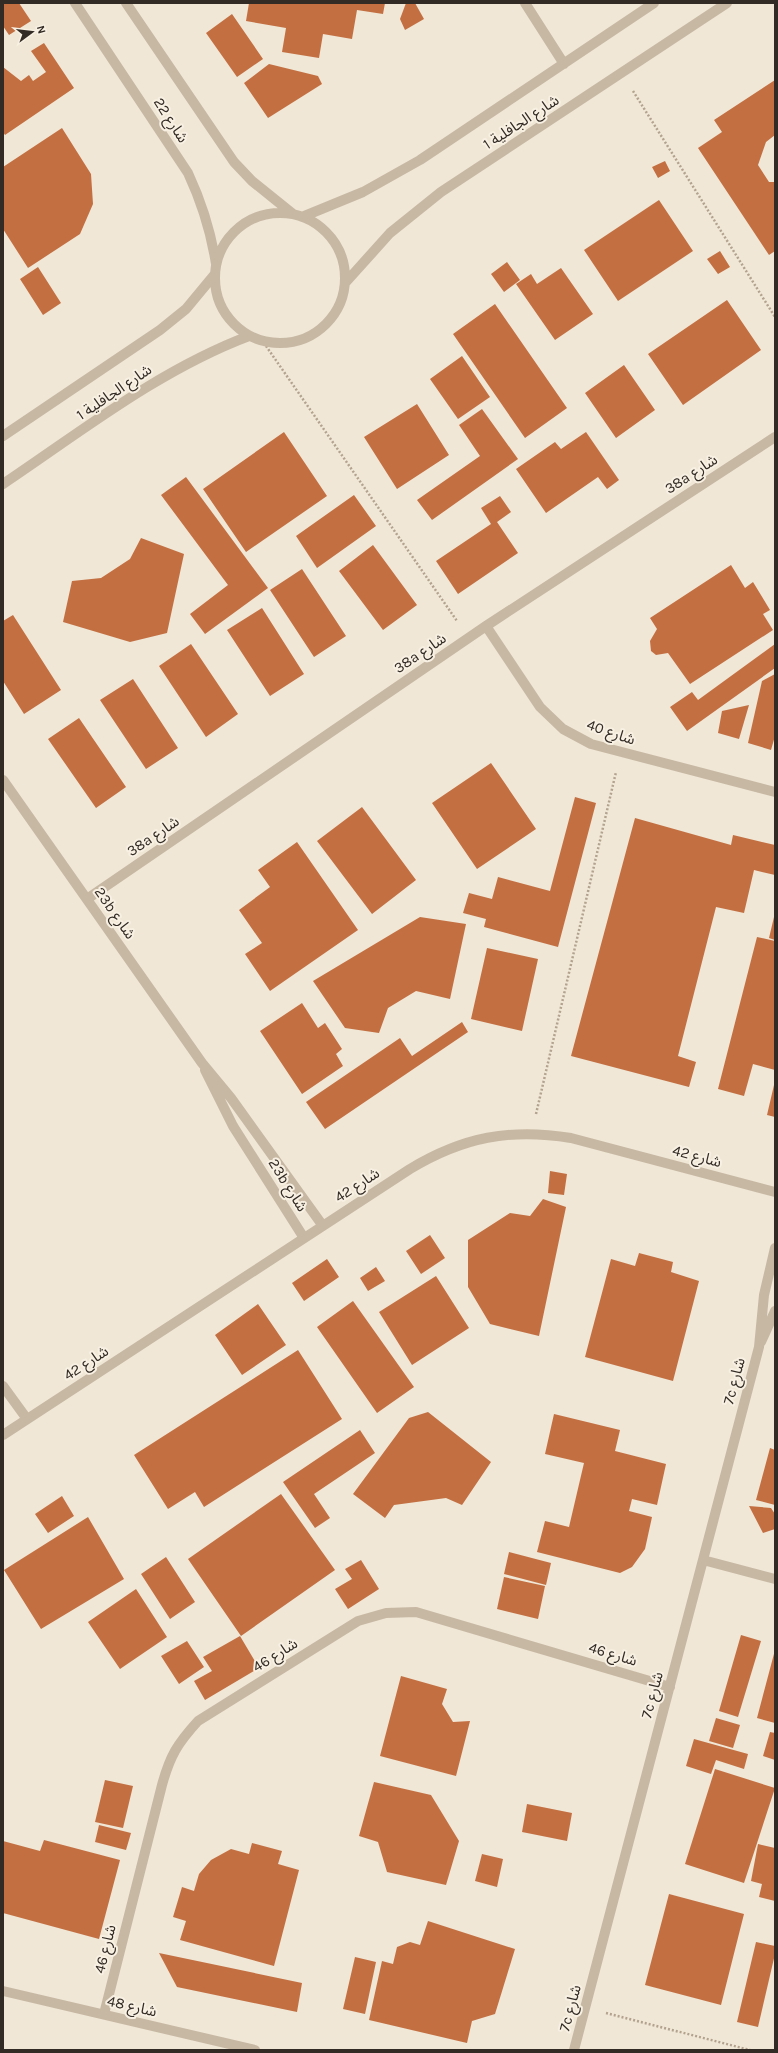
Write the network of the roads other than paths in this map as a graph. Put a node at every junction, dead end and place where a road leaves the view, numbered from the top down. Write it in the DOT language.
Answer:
graph roads {
  1 [pos="75,3"];
  2 [pos="126,3"];
  3 [pos="525,3"];
  4 [pos="654,3"];
  5 [pos="727,3"];
  6 [pos="564,64"];
  7 [pos="298,215"];
  8 [pos="216,270"];
  9 [pos="346,282"];
  10 [pos="248,336"];
  11 [pos="3,436"];
  12 [pos="775,437"];
  13 [pos="3,484"];
  14 [pos="486,626"];
  15 [pos="3,780"];
  16 [pos="775,792"];
  17 [pos="87,899"];
  18 [pos="202,1063"];
  19 [pos="775,1192"];
  20 [pos="323,1226"];
  21 [pos="304,1238"];
  22 [pos="775,1248"];
  23 [pos="775,1311"];
  24 [pos="758,1347"];
  25 [pos="3,1386"];
  26 [pos="28,1419"];
  27 [pos="4,1431"];
  28 [pos="703,1560"];
  29 [pos="775,1579"];
  30 [pos="670,1687"];
  31 [pos="3,1991"];
  32 [pos="104,2014"];
  33 [pos="255,2050"];
  34 [pos="574,2050"];
  1 -- 8 [label="street, شارع 22"];
  2 -- 7 [label="street, شارع 22"];
  3 -- 6 [label="street"];
  4 -- 6 [label="street, شارع الجافلية 1"];
  5 -- 9 [label="street, شارع الجافلية 1"];
  6 -- 7 [label="street, شارع الجافلية 1"];
  7 -- 8 [label="street"];
  7 -- 9 [label="street"];
  8 -- 10 [label="street"];
  8 -- 11 [label="street, شارع الجافلية 1"];
  9 -- 10 [label="street"];
  10 -- 13 [label="street, شارع الجافلية 1"];
  12 -- 14 [label="street, 38a شارع"];
  14 -- 16 [label="street, شارع 40"];
  14 -- 17 [label="street, 38a شارع"];
  15 -- 17 [label="street, 23b شارع"];
  17 -- 18 [label="street, 23b شارع"];
  18 -- 20 [label="street, 23b شارع"];
  18 -- 21 [label="street, 23b شارع"];
  19 -- 20 [label="street, شارع 42"];
  20 -- 21 [label="street, شارع 42"];
  21 -- 26 [label="street, شارع 42"];
  22 -- 24 [label="street, 7c شارع"];
  23 -- 24 [label="street, 7c شارع"];
  24 -- 28 [label="street, 7c شارع"];
  25 -- 26 [label="street"];
  26 -- 27 [label="street, شارع 42"];
  28 -- 29 [label="street"];
  28 -- 30 [label="street, 7c شارع"];
  30 -- 32 [label="street, شارع 46"];
  30 -- 34 [label="street, 7c شارع"];
  31 -- 32 [label="street, شارع 48"];
  32 -- 33 [label="street, شارع 48"];
}
